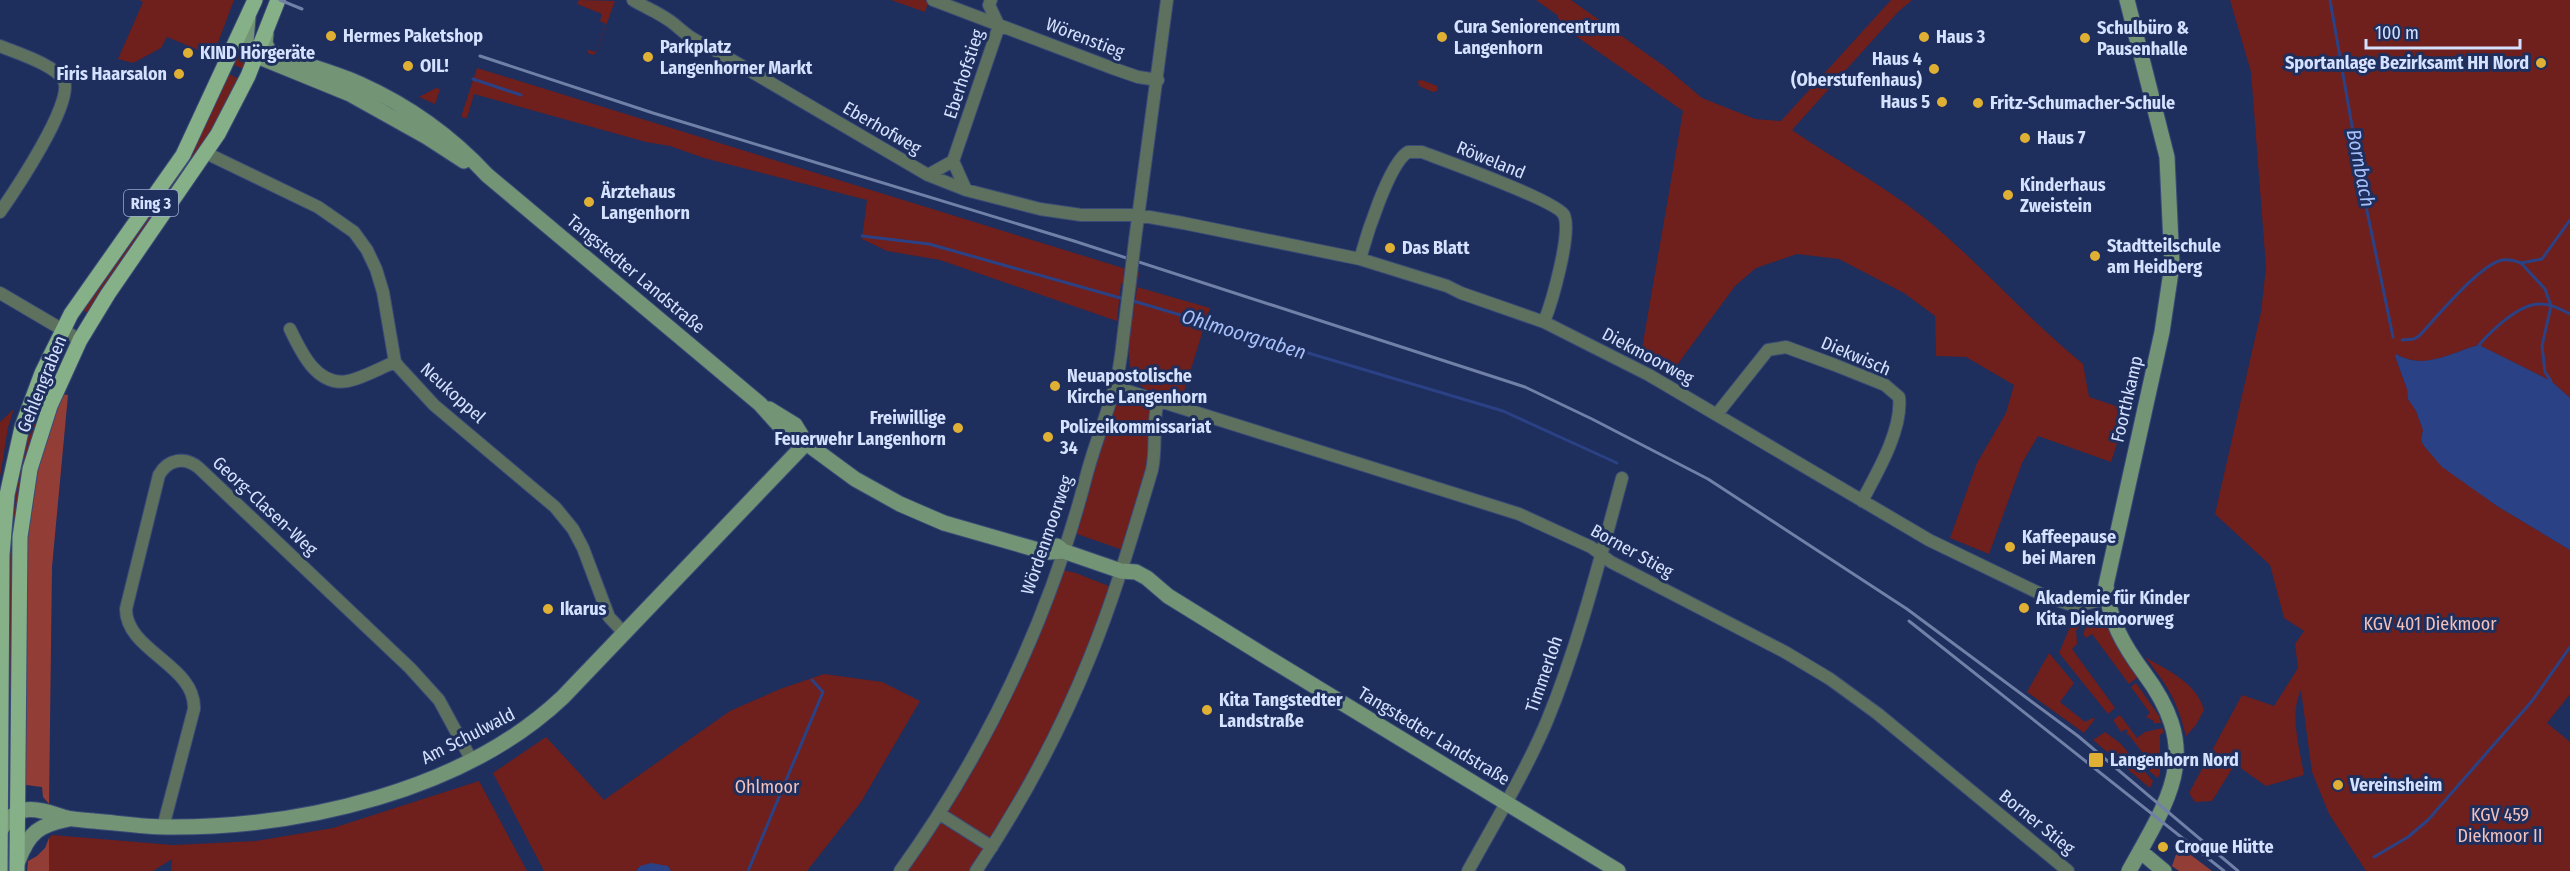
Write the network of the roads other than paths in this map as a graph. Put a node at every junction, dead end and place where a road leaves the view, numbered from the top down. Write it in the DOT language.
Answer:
graph roads {
  1 [pos="633,0"];
  2 [pos="933,0"];
  3 [pos="991,0"];
  4 [pos="1167,0"];
  5 [pos="2127,0"];
  6 [pos="252,6"];
  7 [pos="276,7"];
  8 [pos="999,26"];
  9 [pos="266,34"];
  10 [pos="0,46"];
  11 [pos="256,57"];
  12 [pos="1158,80"];
  13 [pos="206,153"];
  14 [pos="953,161"];
  15 [pos="487,175"];
  16 [pos="928,175"];
  17 [pos="966,190"];
  18 [pos="0,212"];
  19 [pos="1138,214"];
  20 [pos="1360,259"];
  21 [pos="0,293"];
  22 [pos="1544,322"];
  23 [pos="290,329"];
  24 [pos="62,330"];
  25 [pos="80,340"];
  26 [pos="395,362"];
  27 [pos="1115,387"];
  28 [pos="1158,401"];
  29 [pos="1717,414"];
  30 [pos="806,443"];
  31 [pos="1622,478"];
  32 [pos="1863,501"];
  33 [pos="1063,551"];
  34 [pos="1601,555"];
  35 [pos="1121,571"];
  36 [pos="2107,599"];
  37 [pos="624,633"];
  38 [pos="471,759"];
  39 [pos="1506,802"];
  40 [pos="17,812"];
  41 [pos="940,814"];
  42 [pos="69,819"];
  43 [pos="164,827"];
  44 [pos="0,831"];
  45 [pos="992,847"];
  46 [pos="2140,851"];
  47 [pos="17,867"];
  48 [pos="0,871"];
  49 [pos="900,871"];
  50 [pos="976,871"];
  51 [pos="1468,871"];
  52 [pos="1618,871"];
  53 [pos="2068,871"];
  54 [pos="2129,871"];
  55 [pos="2164,871"];
  1 -- 16 [label="street, Eberhofweg"];
  2 -- 8 [label="street, Wörenstieg"];
  3 -- 8 [label="street, Eberhofstieg"];
  4 -- 12 [label="street, Wördenmoorweg"];
  5 -- 36 [label="street, Foorthkamp"];
  6 -- 11 [label="street"];
  6 -- 24 [label="main road, Gehlengraben / Ring 3"];
  7 -- 9 [label="main road, Ring 3"];
  8 -- 12 [label="street, Wörenstieg"];
  8 -- 14 [label="street, Eberhofstieg"];
  9 -- 11 [label="main road, Gehlengraben / Ring 3"];
  9 -- 15 [label="street, Tangstedter Landstraße"];
  10 -- 18 [label="street"];
  11 -- 13 [label="main road, Gehlengraben / Ring 3"];
  11 -- 15 [label="street, Tangstedter Landstraße"];
  12 -- 19 [label="street, Wördenmoorweg"];
  13 -- 25 [label="main road, Gehlengraben / Ring 3"];
  13 -- 26 [label="street, Neukoppel"];
  14 -- 16 [label="street"];
  14 -- 17 [label="street"];
  15 -- 30 [label="street, Tangstedter Landstraße"];
  16 -- 17 [label="street, Eberhofweg"];
  17 -- 19 [label="street, Eberhofweg"];
  19 -- 20 [label="street, Diekmoorweg"];
  19 -- 27 [label="street, Wördenmoorweg, bridge"];
  20 -- 22 [label="street, Diekmoorweg"];
  20 -- 22 [label="street, Röweland"];
  21 -- 24 [label="street"];
  22 -- 29 [label="street, Diekmoorweg"];
  23 -- 26 [label="street"];
  24 -- 25 [label="street"];
  24 -- 44 [label="main road, Gehlengraben / Ring 3"];
  25 -- 40 [label="main road, Gehlengraben / Ring 3"];
  26 -- 37 [label="street, Neukoppel"];
  27 -- 28 [label="street, Borner Stieg"];
  27 -- 33 [label="street, Wördenmoorweg"];
  28 -- 34 [label="street, Borner Stieg"];
  28 -- 35 [label="street"];
  29 -- 32 [label="street, Diekmoorweg"];
  29 -- 32 [label="street, Diekwisch"];
  30 -- 33 [label="street, Tangstedter Landstraße"];
  30 -- 37 [label="street, Am Schulwald"];
  31 -- 34 [label="street, Timmerloh"];
  32 -- 36 [label="street, Diekmoorweg"];
  33 -- 35 [label="street, Tangstedter Landstraße"];
  33 -- 41 [label="street, Wördenmoorweg"];
  34 -- 39 [label="street, Timmerloh"];
  34 -- 53 [label="street, Borner Stieg"];
  35 -- 39 [label="street, Tangstedter Landstraße"];
  35 -- 45 [label="street"];
  36 -- 46 [label="street, Foorthkamp"];
  37 -- 38 [label="street, Am Schulwald"];
  38 -- 43 [label="street, Am Schulwald"];
  38 -- 43 [label="street, Georg-Clasen-Weg"];
  39 -- 51 [label="street, Timmerloh"];
  39 -- 52 [label="street, Tangstedter Landstraße"];
  40 -- 42 [label="street, Am Schulwald"];
  40 -- 44 [label="street"];
  40 -- 47 [label="main road, Gehlengraben / Ring 3"];
  41 -- 45 [label="street"];
  41 -- 49 [label="street, Wördenmoorweg"];
  42 -- 43 [label="street, Am Schulwald"];
  42 -- 47 [label="street, Am Schulwald"];
  44 -- 48 [label="main road, Gehlengraben / Ring 3"];
  45 -- 50 [label="street"];
  46 -- 54 [label="street, Foorthkamp"];
  46 -- 55 [label="street"];
}
